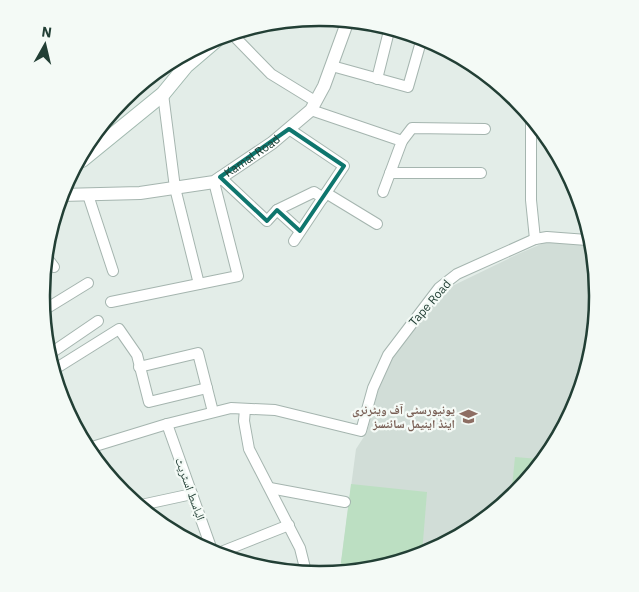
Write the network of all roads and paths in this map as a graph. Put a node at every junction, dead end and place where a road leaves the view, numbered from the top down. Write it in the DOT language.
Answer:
graph roads {
  1 [pos="345,28"];
  2 [pos="388,35"];
  3 [pos="237,39"];
  4 [pos="420,46"];
  5 [pos="183,63"];
  6 [pos="332,66"];
  7 [pos="377,79"];
  8 [pos="163,94"];
  9 [pos="313,105"];
  10 [pos="531,128"];
  11 [pos="289,129"];
  12 [pos="485,129"];
  13 [pos="402,141"];
  14 [pos="91,153"];
  15 [pos="390,172"];
  16 [pos="481,173"];
  17 [pos="217,180"];
  18 [pos="175,188"];
  19 [pos="383,192"];
  20 [pos="70,194"];
  21 [pos="88,195"];
  22 [pos="324,195"];
  23 [pos="277,210"];
  24 [pos="377,224"];
  25 [pos="300,231"];
  26 [pos="535,239"];
  27 [pos="583,240"];
  28 [pos="294,241"];
  29 [pos="113,271"];
  30 [pos="88,283"];
  31 [pos="199,284"];
  32 [pos="112,302"];
  33 [pos="50,306"];
  34 [pos="98,321"];
  35 [pos="55,350"];
  36 [pos="59,366"];
  37 [pos="139,367"];
  38 [pos="207,388"];
  39 [pos="245,409"];
  40 [pos="213,412"];
  41 [pos="167,424"];
  42 [pos="95,446"];
  43 [pos="270,488"];
  44 [pos="192,494"];
  45 [pos="345,502"];
  46 [pos="147,504"];
  47 [pos="289,525"];
  48 [pos="211,543"];
  49 [pos="228,549"];
  50 [pos="304,565"];
  1 -- 6 [label="street, Kamal Road"];
  2 -- 7 [label="street"];
  3 -- 9 [label="street"];
  4 -- 7 [label="street"];
  5 -- 8 [label="main road"];
  6 -- 7 [label="street"];
  6 -- 9 [label="street, Kamal Road"];
  8 -- 14 [label="main road"];
  8 -- 18 [label="street"];
  9 -- 11 [label="street, Kamal Road"];
  9 -- 13 [label="street"];
  10 -- 26 [label="street"];
  11 -- 17 [label="street, Kamal Road"];
  11 -- 22 [label="street"];
  12 -- 13 [label="street"];
  13 -- 15 [label="street"];
  15 -- 16 [label="street"];
  15 -- 19 [label="street"];
  17 -- 18 [label="street, Kamal Road"];
  17 -- 23 [label="street"];
  17 -- 31 [label="street"];
  18 -- 21 [label="street, Kamal Road"];
  18 -- 31 [label="street"];
  20 -- 21 [label="street, Kamal Road"];
  21 -- 29 [label="street"];
  22 -- 23 [label="street"];
  22 -- 24 [label="street"];
  22 -- 25 [label="street"];
  23 -- 25 [label="street"];
  25 -- 28 [label="street"];
  26 -- 27 [label="street, Tape Road"];
  26 -- 39 [label="street, Tape Road"];
  30 -- 33 [label="street"];
  31 -- 32 [label="street"];
  34 -- 35 [label="street"];
  36 -- 37 [label="street"];
  37 -- 38 [label="street"];
  37 -- 38 [label="street"];
  38 -- 40 [label="street"];
  39 -- 40 [label="street"];
  39 -- 43 [label="street"];
  40 -- 41 [label="street"];
  41 -- 42 [label="street"];
  41 -- 44 [label="street, الباسط اسٹریٹ"];
  43 -- 45 [label="street"];
  43 -- 47 [label="street"];
  44 -- 46 [label="street"];
  44 -- 48 [label="street, الباسط اسٹریٹ"];
  47 -- 49 [label="street"];
  47 -- 50 [label="street"];
}
